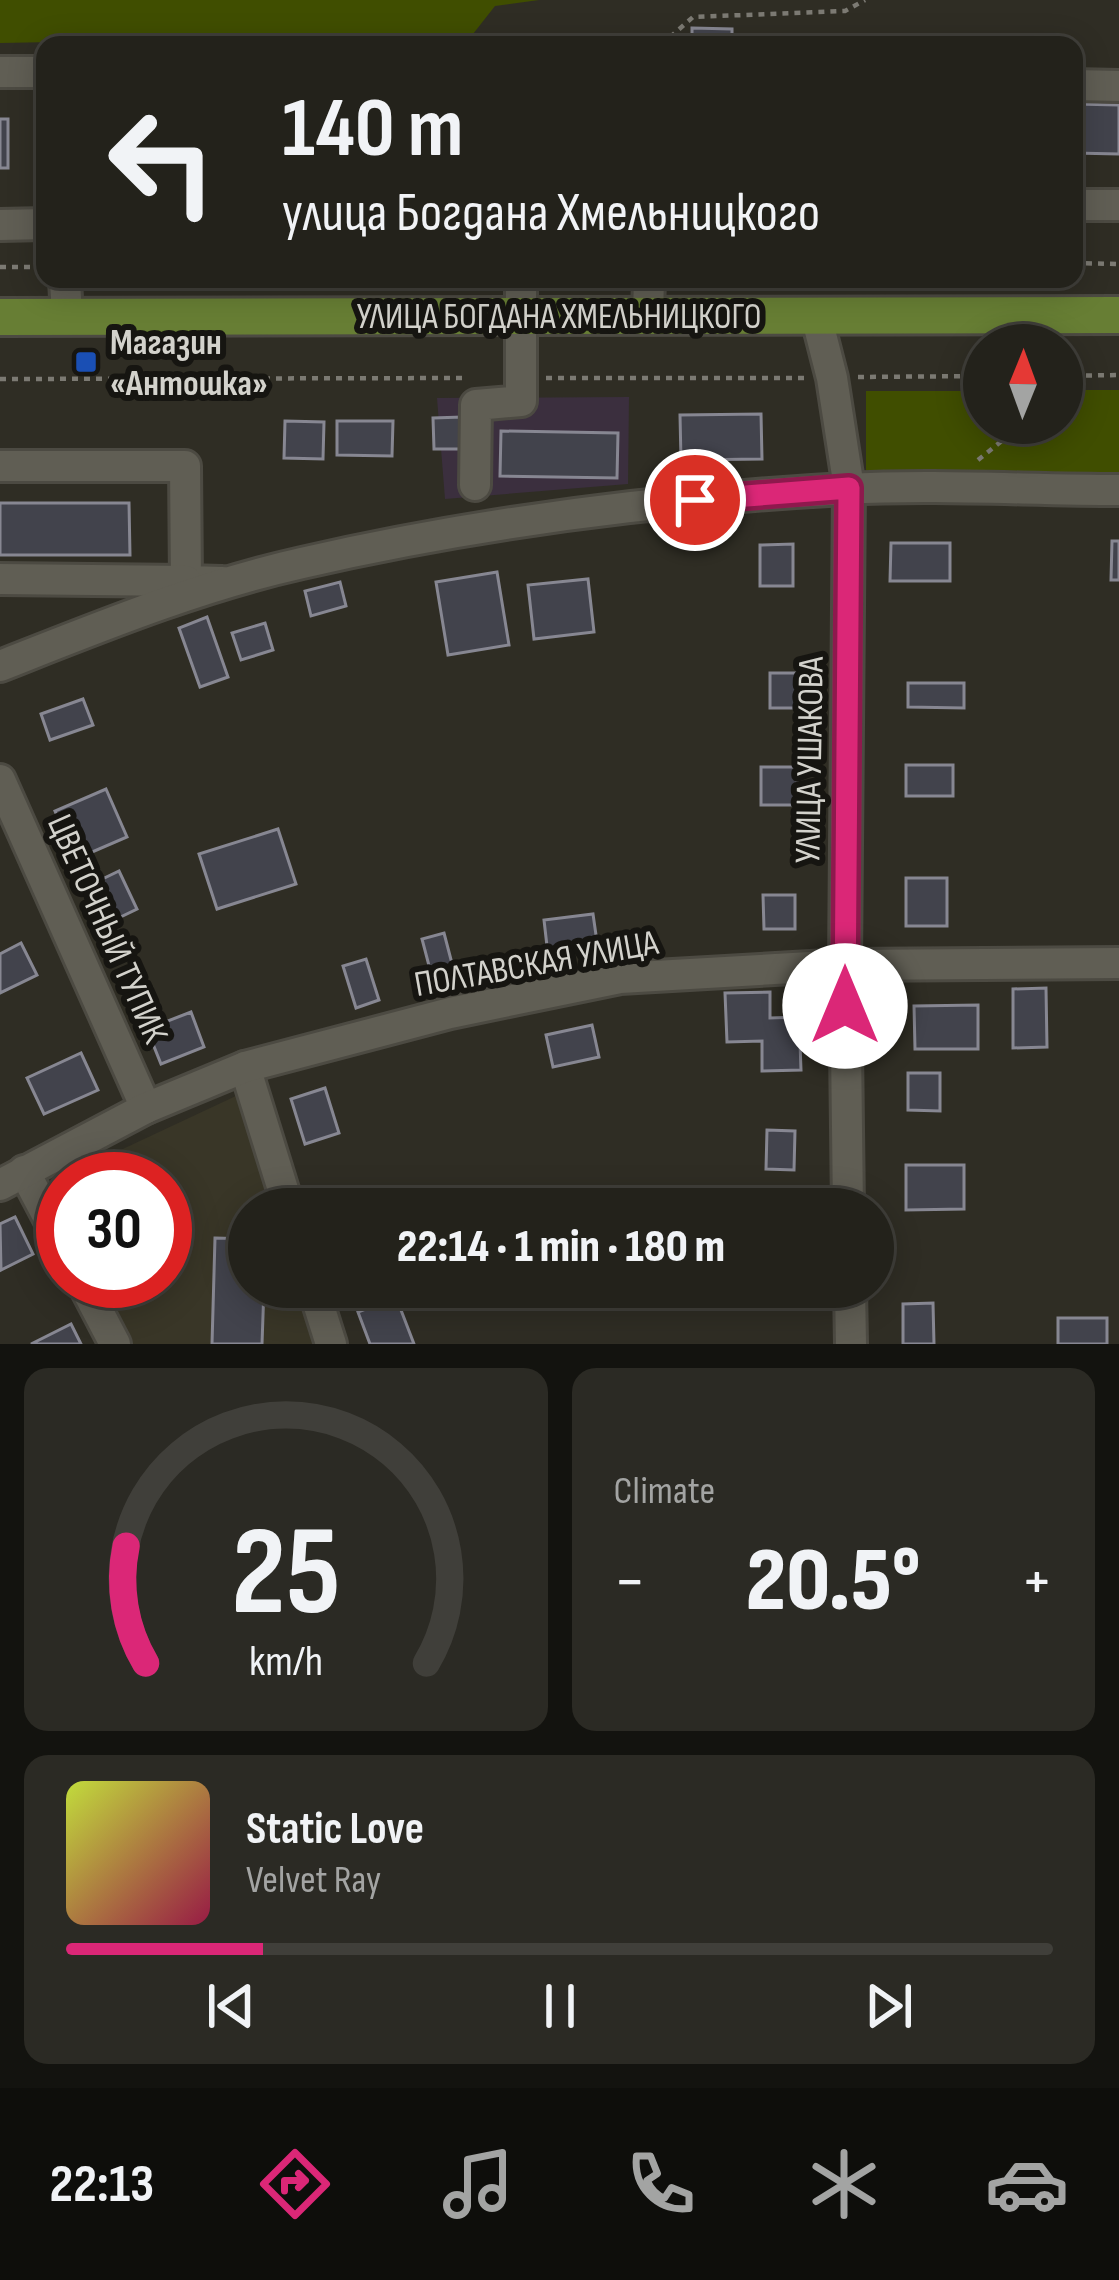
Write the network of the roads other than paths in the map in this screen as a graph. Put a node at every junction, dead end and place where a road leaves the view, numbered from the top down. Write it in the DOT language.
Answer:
graph roads {
  1 [pos="0,71"];
  2 [pos="36,71"];
  3 [pos="1083,85"];
  4 [pos="1119,86"];
  5 [pos="1083,205"];
  6 [pos="1119,206"];
  7 [pos="36,224"];
  8 [pos="0,225"];
  9 [pos="65,288"];
  10 [pos="521,297"];
  11 [pos="648,297"];
  12 [pos="816,315"];
  13 [pos="1119,315"];
  14 [pos="0,317"];
  15 [pos="67,317"];
  16 [pos="0,466"];
  17 [pos="475,485"];
  18 [pos="849,488"];
  19 [pos="1119,490"];
  20 [pos="0,579"];
  21 [pos="186,581"];
  22 [pos="234,582"];
  23 [pos="0,666"];
  24 [pos="0,780"];
  25 [pos="1119,963"];
  26 [pos="845,965"];
  27 [pos="245,1067"];
  28 [pos="146,1108"];
  29 [pos="12,1178"];
  30 [pos="282,1188"];
  31 [pos="848,1188"];
  32 [pos="36,1210"];
  33 [pos="96,1308"];
  34 [pos="320,1308"];
  35 [pos="850,1308"];
  36 [pos="115,1344"];
  37 [pos="331,1344"];
  38 [pos="850,1344"];
  1 -- 2 [label="street"];
  3 -- 4 [label="street"];
  5 -- 6 [label="street"];
  7 -- 8 [label="street"];
  9 -- 15 [label="street"];
  10 -- 11 [label="main road, УЛИЦА БОГДАНА ХМЕЛЬНИЦКОГО"];
  10 -- 15 [label="main road, УЛИЦА БОГДАНА ХМЕЛЬНИЦКОГО"];
  10 -- 17 [label="street"];
  11 -- 12 [label="main road, УЛИЦА БОГДАНА ХМЕЛЬНИЦКОГО"];
  12 -- 13 [label="main road, УЛИЦА БОГДАНА ХМЕЛЬНИЦКОГО"];
  12 -- 18 [label="street, УЛИЦА УШАКОВА"];
  14 -- 15 [label="main road, УЛИЦА БОГДАНА ХМЕЛЬНИЦКОГО"];
  16 -- 21 [label="street"];
  18 -- 19 [label="street"];
  18 -- 22 [label="street"];
  18 -- 26 [label="street, УЛИЦА УШАКОВА"];
  20 -- 21 [label="street"];
  21 -- 22 [label="street"];
  22 -- 23 [label="street"];
  24 -- 28 [label="street, ЦВЕТОЧНЫЙ ТУПИК"];
  25 -- 26 [label="street, ПОЛТАВСКАЯ УЛИЦА"];
  26 -- 27 [label="street, ПОЛТАВСКАЯ УЛИЦА"];
  26 -- 31 [label="street, УЛИЦА УШАКОВА"];
  27 -- 28 [label="street, ПОЛТАВСКАЯ УЛИЦА"];
  27 -- 30 [label="street"];
  28 -- 29 [label="street, ПОЛТАВСКАЯ УЛИЦА"];
  29 -- 32 [label="street"];
  33 -- 36 [label="street"];
  34 -- 37 [label="street"];
  35 -- 38 [label="street"];
}
